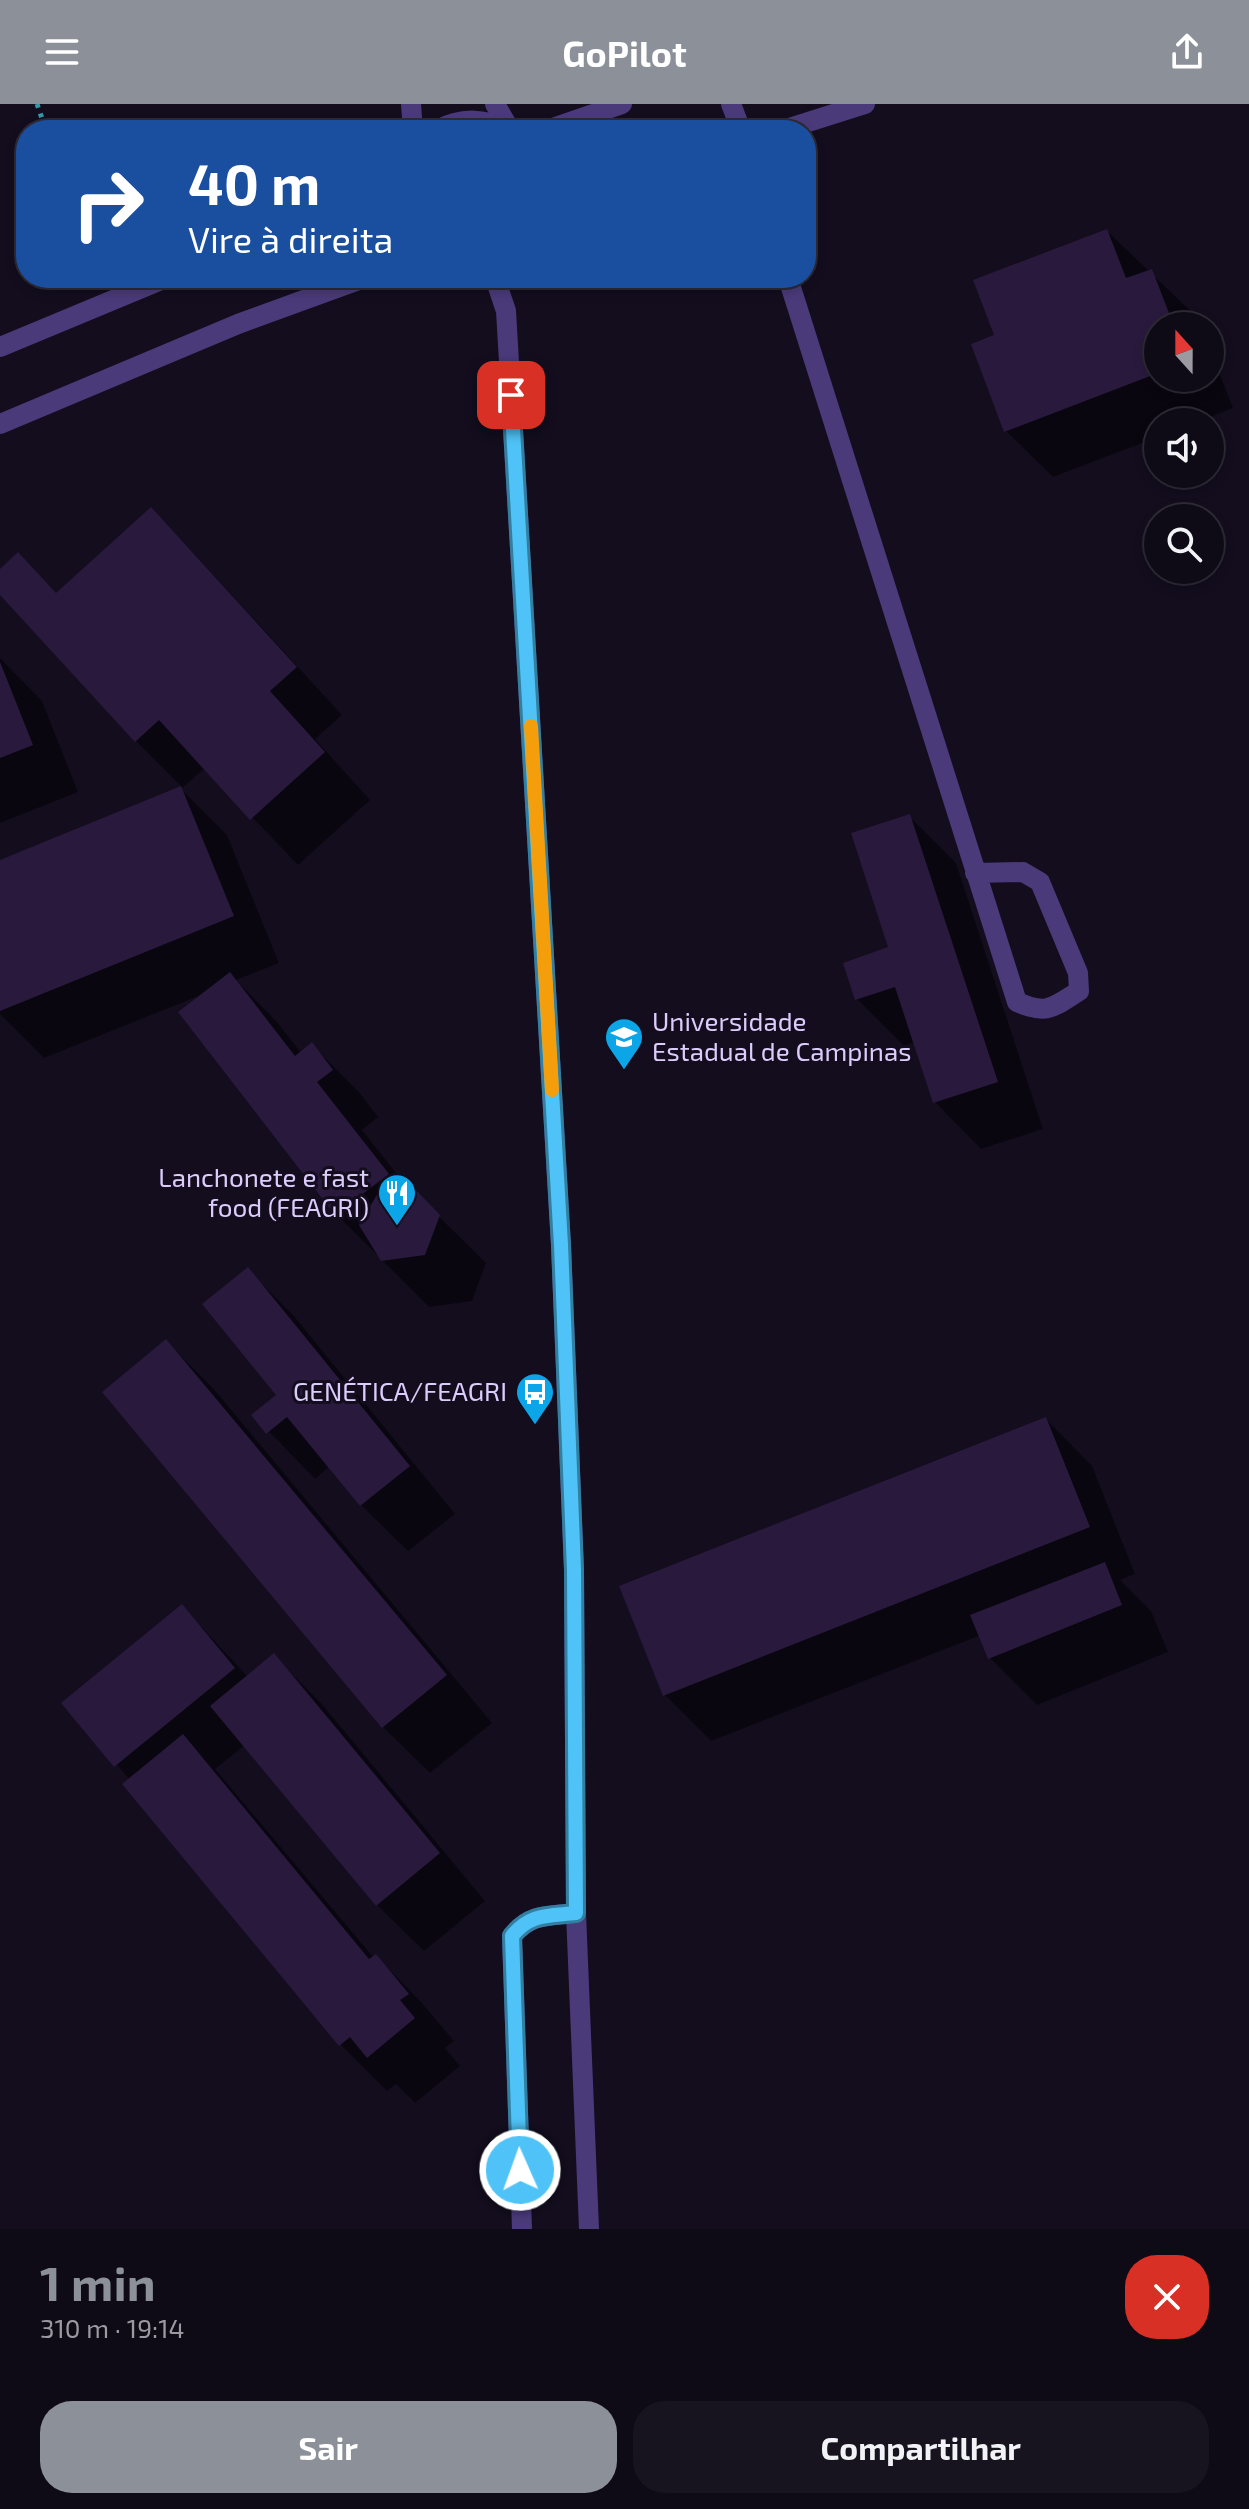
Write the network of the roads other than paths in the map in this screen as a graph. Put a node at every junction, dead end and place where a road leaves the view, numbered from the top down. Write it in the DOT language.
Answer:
graph roads {
  1 [pos="622,104"];
  2 [pos="865,104"];
  3 [pos="576,120"];
  4 [pos="815,120"];
  5 [pos="142,288"];
  6 [pos="337,288"];
  7 [pos="498,288"];
  8 [pos="791,288"];
  9 [pos="0,347"];
  10 [pos="0,424"];
  11 [pos="975,873"];
  12 [pos="576,1913"];
  13 [pos="522,2229"];
  14 [pos="589,2229"];
  1 -- 3 [label="street"];
  2 -- 4 [label="street"];
  5 -- 9 [label="street"];
  6 -- 10 [label="street"];
  7 -- 12 [label="street"];
  8 -- 11 [label="street"];
  11 -- 11 [label="street"];
  12 -- 13 [label="street"];
  12 -- 14 [label="street"];
}
